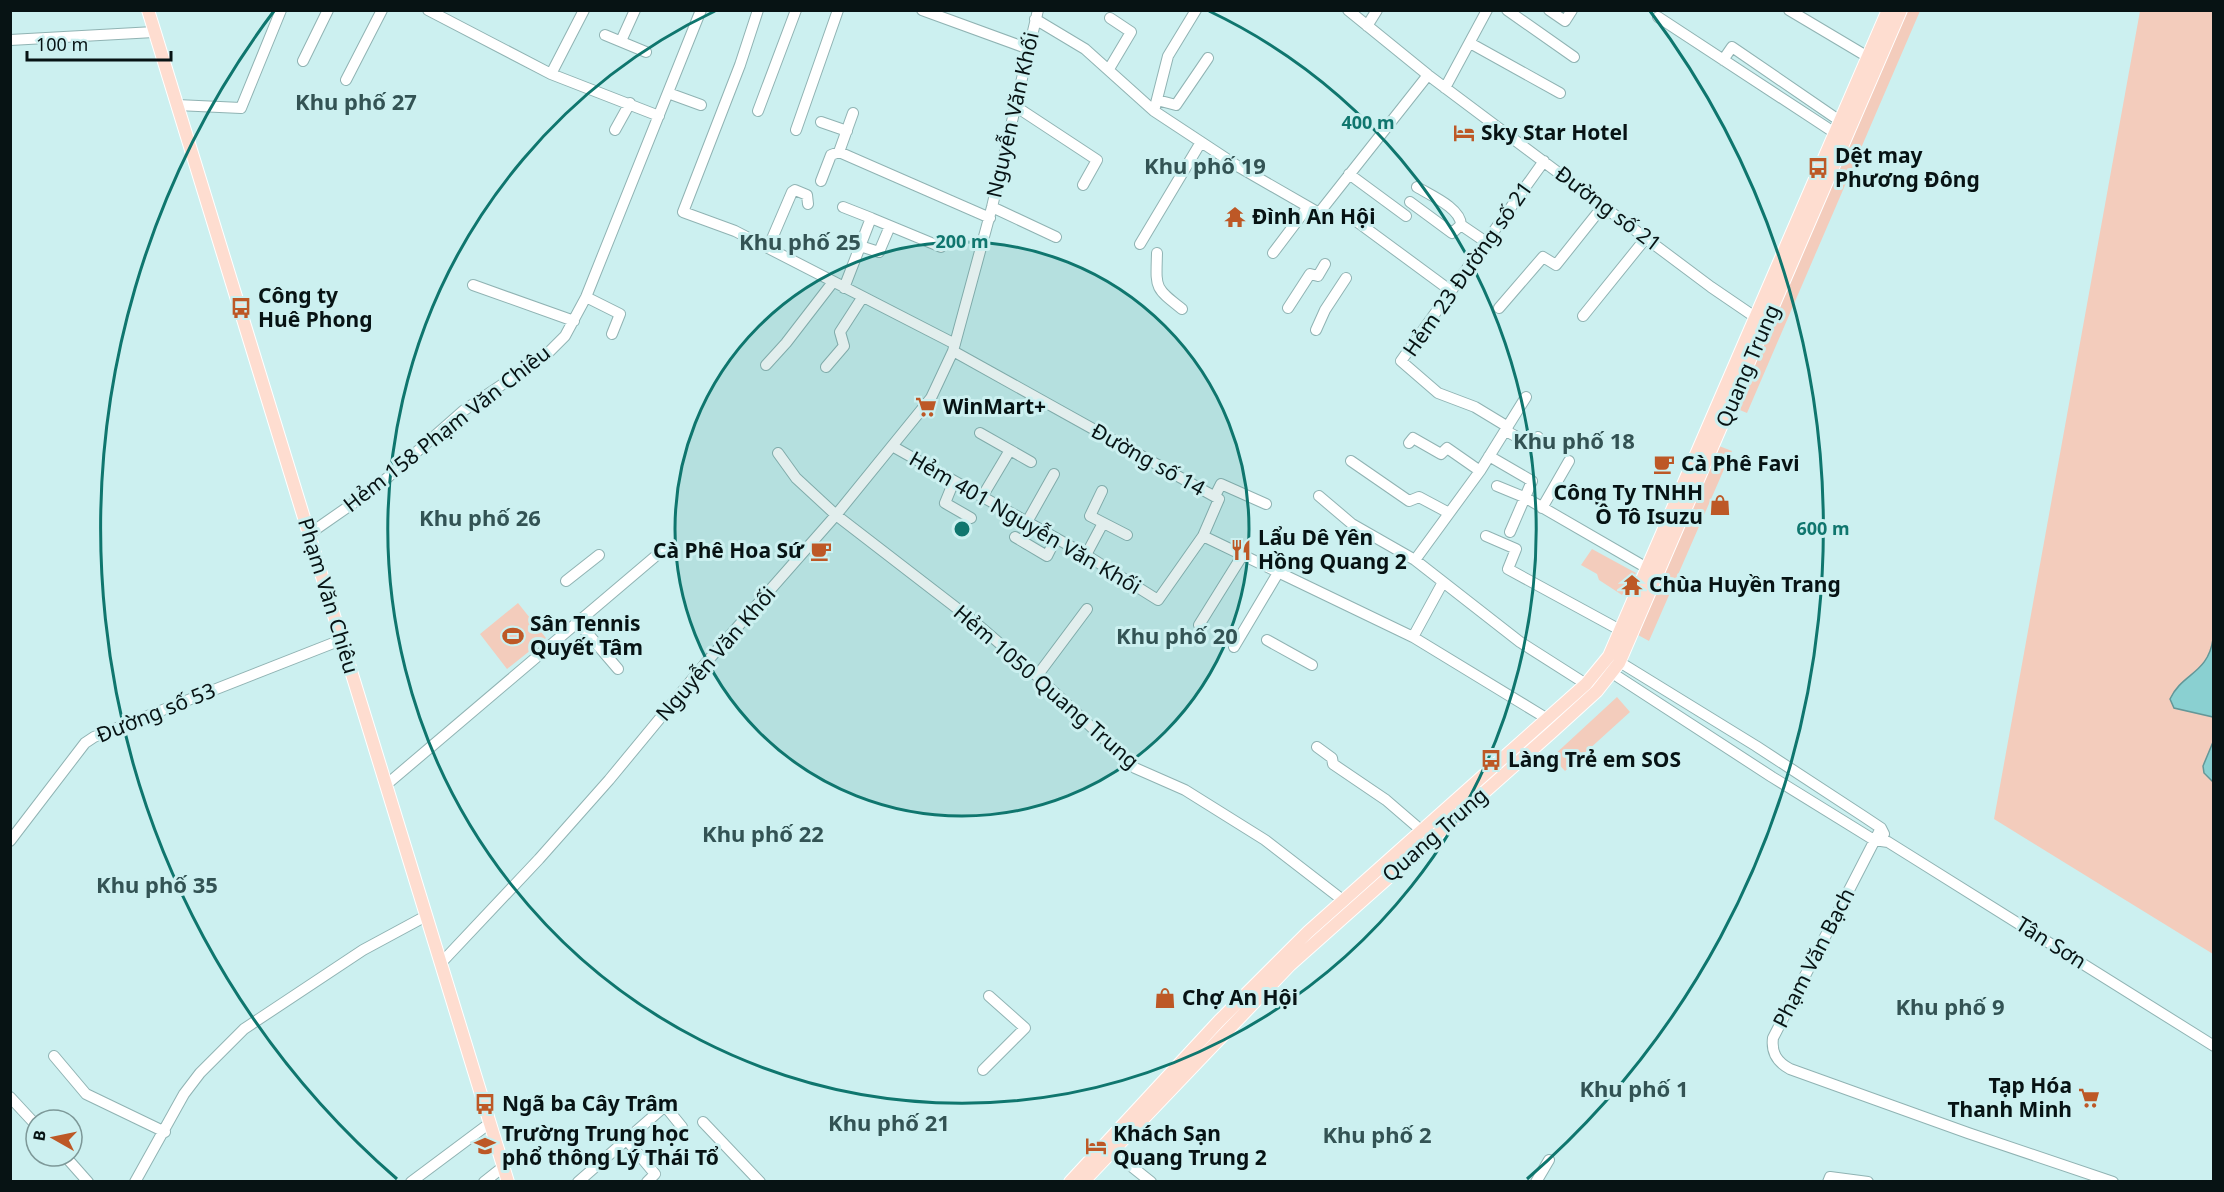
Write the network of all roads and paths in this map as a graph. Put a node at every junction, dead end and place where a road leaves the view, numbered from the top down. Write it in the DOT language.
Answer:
graph roads {
  1 [pos="147,10"];
  2 [pos="281,10"];
  3 [pos="328,10"];
  4 [pos="382,10"];
  5 [pos="428,10"];
  6 [pos="584,10"];
  7 [pos="635,10"];
  8 [pos="701,10"];
  9 [pos="758,10"];
  10 [pos="796,10"];
  11 [pos="838,10"];
  12 [pos="922,10"];
  13 [pos="1196,10"];
  14 [pos="1348,10"];
  15 [pos="1377,10"];
  16 [pos="1487,10"];
  17 [pos="1507,10"];
  18 [pos="1549,10"];
  19 [pos="1572,10"];
  20 [pos="1789,10"];
  21 [pos="1888,10"];
  22 [pos="1901,10"];
  23 [pos="1036,15"];
  24 [pos="1110,18"];
  25 [pos="1658,18"];
  26 [pos="1367,26"];
  27 [pos="154,32"];
  28 [pos="605,35"];
  29 [pos="10,40"];
  30 [pos="621,41"];
  31 [pos="1470,43"];
  32 [pos="1029,49"];
  33 [pos="646,52"];
  34 [pos="1575,57"];
  35 [pos="1868,57"];
  36 [pos="1208,58"];
  37 [pos="1723,60"];
  38 [pos="303,61"];
  39 [pos="1109,69"];
  40 [pos="551,74"];
  41 [pos="1428,75"];
  42 [pos="346,80"];
  43 [pos="670,88"];
  44 [pos="1445,88"];
  45 [pos="1560,93"];
  46 [pos="630,103"];
  47 [pos="177,105"];
  48 [pos="702,105"];
  49 [pos="1015,106"];
  50 [pos="1155,106"];
  51 [pos="758,111"];
  52 [pos="853,113"];
  53 [pos="659,116"];
  54 [pos="1840,121"];
  55 [pos="822,122"];
  56 [pos="615,130"];
  57 [pos="796,130"];
  58 [pos="847,131"];
  59 [pos="1835,133"];
  60 [pos="1201,142"];
  61 [pos="839,152"];
  62 [pos="1544,161"];
  63 [pos="1349,174"];
  64 [pos="821,181"];
  65 [pos="1083,185"];
  66 [pos="1417,187"];
  67 [pos="1410,202"];
  68 [pos="808,204"];
  69 [pos="1603,206"];
  70 [pos="843,207"];
  71 [pos="1307,208"];
  72 [pos="991,212"];
  73 [pos="1406,216"];
  74 [pos="871,218"];
  75 [pos="1356,221"];
  76 [pos="1461,225"];
  77 [pos="890,226"];
  78 [pos="1056,237"];
  79 [pos="1646,238"];
  80 [pos="1486,242"];
  81 [pos="1140,244"];
  82 [pos="861,246"];
  83 [pos="768,248"];
  84 [pos="941,248"];
  85 [pos="1157,253"];
  86 [pos="1273,253"];
  87 [pos="1325,264"];
  88 [pos="1346,278"];
  89 [pos="833,282"];
  90 [pos="473,285"];
  91 [pos="844,288"];
  92 [pos="1451,291"];
  93 [pos="586,297"];
  94 [pos="862,298"];
  95 [pos="1288,308"];
  96 [pos="1499,308"];
  97 [pos="1182,309"];
  98 [pos="1583,316"];
  99 [pos="1760,320"];
  100 [pos="574,321"];
  101 [pos="1316,330"];
  102 [pos="612,334"];
  103 [pos="954,348"];
  104 [pos="766,365"];
  105 [pos="826,367"];
  106 [pos="1526,397"];
  107 [pos="1716,423"];
  108 [pos="1507,429"];
  109 [pos="980,433"];
  110 [pos="1538,437"];
  111 [pos="1409,443"];
  112 [pos="892,446"];
  113 [pos="1010,450"];
  114 [pos="778,453"];
  115 [pos="1489,456"];
  116 [pos="1351,461"];
  117 [pos="1569,461"];
  118 [pos="1031,462"];
  119 [pos="1480,471"];
  120 [pos="1054,474"];
  121 [pos="954,482"];
  122 [pos="1497,486"];
  123 [pos="1102,491"];
  124 [pos="1215,496"];
  125 [pos="1319,496"];
  126 [pos="982,497"];
  127 [pos="1526,498"];
  128 [pos="1266,504"];
  129 [pos="1542,508"];
  130 [pos="1449,513"];
  131 [pos="836,515"];
  132 [pos="971,518"];
  133 [pos="1027,522"];
  134 [pos="1104,523"];
  135 [pos="1510,532"];
  136 [pos="309,534"];
  137 [pos="1127,535"];
  138 [pos="1203,536"];
  139 [pos="1486,536"];
  140 [pos="1015,537"];
  141 [pos="1056,538"];
  142 [pos="664,549"];
  143 [pos="599,555"];
  144 [pos="1086,555"];
  145 [pos="1242,556"];
  146 [pos="1415,560"];
  147 [pos="1647,568"];
  148 [pos="1278,573"];
  149 [pos="566,581"];
  150 [pos="1443,582"];
  151 [pos="1087,609"];
  152 [pos="577,621"];
  153 [pos="1199,625"];
  154 [pos="1620,630"];
  155 [pos="1413,637"];
  156 [pos="341,640"];
  157 [pos="1267,640"];
  158 [pos="1234,647"];
  159 [pos="1610,664"];
  160 [pos="1312,665"];
  161 [pos="618,669"];
  162 [pos="1037,676"];
  163 [pos="1586,684"];
  164 [pos="1546,718"];
  165 [pos="1317,747"];
  166 [pos="386,785"];
  167 [pos="1881,828"];
  168 [pos="1422,831"];
  169 [pos="10,840"];
  170 [pos="1874,840"];
  171 [pos="1888,842"];
  172 [pos="1348,904"];
  173 [pos="426,916"];
  174 [pos="1312,936"];
  175 [pos="441,963"];
  176 [pos="989,996"];
  177 [pos="2214,1046"];
  178 [pos="54,1056"];
  179 [pos="984,1070"];
  180 [pos="10,1097"];
  181 [pos="24,1112"];
  182 [pos="703,1122"];
  183 [pos="490,1123"];
  184 [pos="682,1127"];
  185 [pos="165,1132"];
  186 [pos="626,1139"];
  187 [pos="1111,1150"];
  188 [pos="1549,1160"];
  189 [pos="503,1167"];
  190 [pos="76,1168"];
  191 [pos="1829,1179"];
  192 [pos="2106,1180"];
  193 [pos="88,1182"];
  194 [pos="135,1182"];
  195 [pos="411,1182"];
  196 [pos="484,1182"];
  197 [pos="508,1182"];
  198 [pos="578,1182"];
  199 [pos="647,1182"];
  200 [pos="760,1182"];
  201 [pos="1070,1182"];
  202 [pos="1083,1182"];
  203 [pos="1151,1182"];
  204 [pos="1536,1182"];
  205 [pos="1868,1182"];
  1 -- 27 [label="main road, Phạm Văn Chiêu"];
  2 -- 47 [label="street"];
  3 -- 38 [label="street"];
  4 -- 42 [label="street"];
  5 -- 40 [label="street"];
  6 -- 40 [label="street"];
  7 -- 30 [label="street"];
  8 -- 43 [label="street, Hẻm 158 Phạm Văn Chiêu"];
  9 -- 83 [label="street, Đường số 14"];
  10 -- 51 [label="street"];
  11 -- 57 [label="street"];
  12 -- 32 [label="street"];
  13 -- 50 [label="street"];
  14 -- 26 [label="street, Đường số 21"];
  15 -- 26 [label="street"];
  16 -- 31 [label="street"];
  17 -- 34 [label="street"];
  18 -- 19 [label="street"];
  20 -- 35 [label="street"];
  21 -- 35 [label="main road, Quang Trung"];
  22 -- 99 [label="main road, Quang Trung"];
  23 -- 32 [label="street, Nguyễn Văn Khối"];
  23 -- 39 [label="street"];
  24 -- 39 [label="street"];
  25 -- 37 [label="street"];
  26 -- 41 [label="street, Đường số 21"];
  27 -- 29 [label="street"];
  27 -- 47 [label="main road, Phạm Văn Chiêu"];
  28 -- 30 [label="street"];
  30 -- 33 [label="street"];
  31 -- 44 [label="street"];
  31 -- 45 [label="street"];
  32 -- 49 [label="street, Nguyễn Văn Khối"];
  35 -- 54 [label="main road, Quang Trung"];
  36 -- 50 [label="street"];
  37 -- 54 [label="street"];
  37 -- 59 [label="street"];
  39 -- 50 [label="street"];
  40 -- 46 [label="street"];
  41 -- 44 [label="street, Đường số 21"];
  41 -- 63 [label="street"];
  43 -- 48 [label="street"];
  43 -- 53 [label="street, Hẻm 158 Phạm Văn Chiêu"];
  44 -- 62 [label="street, Đường số 21"];
  46 -- 53 [label="street"];
  46 -- 56 [label="street"];
  47 -- 136 [label="main road, Phạm Văn Chiêu"];
  49 -- 65 [label="street"];
  49 -- 72 [label="street, Nguyễn Văn Khối"];
  50 -- 60 [label="street"];
  52 -- 58 [label="street"];
  53 -- 93 [label="street, Hẻm 158 Phạm Văn Chiêu"];
  54 -- 59 [label="main road, Quang Trung"];
  55 -- 58 [label="street"];
  58 -- 61 [label="street"];
  59 -- 99 [label="main road, Quang Trung"];
  60 -- 71 [label="street"];
  60 -- 81 [label="street"];
  61 -- 64 [label="street"];
  61 -- 72 [label="street"];
  62 -- 69 [label="street, Đường số 21"];
  62 -- 80 [label="street, Hẻm 23 Đường số 21"];
  63 -- 71 [label="street"];
  63 -- 73 [label="street"];
  66 -- 76 [label="street"];
  67 -- 76 [label="street"];
  68 -- 83 [label="street"];
  69 -- 79 [label="street, Đường số 21"];
  69 -- 96 [label="street"];
  70 -- 74 [label="street"];
  71 -- 86 [label="street"];
  72 -- 78 [label="street"];
  72 -- 103 [label="street, Nguyễn Văn Khối"];
  74 -- 77 [label="street"];
  74 -- 82 [label="street"];
  75 -- 92 [label="street"];
  76 -- 80 [label="street"];
  77 -- 82 [label="street"];
  77 -- 84 [label="street"];
  79 -- 98 [label="street"];
  79 -- 99 [label="street, Đường số 21"];
  80 -- 92 [label="street, Hẻm 23 Đường số 21"];
  82 -- 91 [label="street"];
  83 -- 89 [label="street, Đường số 14"];
  85 -- 97 [label="street"];
  87 -- 95 [label="street"];
  88 -- 101 [label="street"];
  89 -- 91 [label="street, Đường số 14"];
  89 -- 104 [label="street"];
  90 -- 100 [label="street"];
  91 -- 94 [label="street, Đường số 14"];
  92 -- 108 [label="street, Hẻm 23 Đường số 21"];
  93 -- 100 [label="street, Hẻm 158 Phạm Văn Chiêu"];
  93 -- 102 [label="street"];
  94 -- 103 [label="street, Đường số 14"];
  94 -- 105 [label="street"];
  99 -- 107 [label="main road, Quang Trung"];
  100 -- 136 [label="street, Hẻm 158 Phạm Văn Chiêu"];
  103 -- 112 [label="street, Nguyễn Văn Khối"];
  103 -- 124 [label="street, Đường số 14"];
  106 -- 108 [label="street"];
  107 -- 147 [label="main road, Quang Trung"];
  107 -- 159 [label="main road, Quang Trung"];
  108 -- 110 [label="street"];
  108 -- 115 [label="street"];
  109 -- 113 [label="street"];
  111 -- 119 [label="street"];
  112 -- 121 [label="street, Hẻm 401 Nguyễn Văn Khối"];
  112 -- 131 [label="street, Nguyễn Văn Khối"];
  113 -- 118 [label="street"];
  113 -- 126 [label="street"];
  114 -- 131 [label="street, Hẻm 1050 Quang Trung"];
  115 -- 119 [label="street"];
  115 -- 127 [label="street"];
  116 -- 130 [label="street"];
  117 -- 129 [label="street"];
  119 -- 130 [label="street"];
  120 -- 133 [label="street"];
  121 -- 126 [label="street, Hẻm 401 Nguyễn Văn Khối"];
  121 -- 132 [label="street"];
  122 -- 127 [label="street"];
  123 -- 134 [label="street"];
  124 -- 128 [label="street"];
  124 -- 138 [label="street, Đường số 14"];
  125 -- 146 [label="street"];
  126 -- 133 [label="street, Hẻm 401 Nguyễn Văn Khối"];
  127 -- 129 [label="street"];
  127 -- 135 [label="street"];
  129 -- 147 [label="street"];
  130 -- 146 [label="street"];
  131 -- 162 [label="street, Hẻm 1050 Quang Trung"];
  131 -- 175 [label="street, Nguyễn Văn Khối"];
  133 -- 141 [label="street, Hẻm 401 Nguyễn Văn Khối"];
  134 -- 137 [label="street"];
  134 -- 144 [label="street"];
  136 -- 156 [label="main road, Phạm Văn Chiêu"];
  138 -- 144 [label="street, Hẻm 401 Nguyễn Văn Khối"];
  138 -- 145 [label="street"];
  139 -- 154 [label="street"];
  140 -- 141 [label="street"];
  141 -- 144 [label="street, Hẻm 401 Nguyễn Văn Khối"];
  142 -- 152 [label="street"];
  143 -- 149 [label="street"];
  145 -- 148 [label="street"];
  145 -- 153 [label="street"];
  146 -- 150 [label="street"];
  147 -- 154 [label="main road, Quang Trung"];
  148 -- 155 [label="street"];
  148 -- 158 [label="street"];
  150 -- 155 [label="street"];
  150 -- 163 [label="street"];
  151 -- 162 [label="street"];
  152 -- 161 [label="street"];
  152 -- 166 [label="street"];
  154 -- 159 [label="main road, Quang Trung"];
  155 -- 164 [label="street"];
  156 -- 166 [label="main road, Phạm Văn Chiêu"];
  156 -- 169 [label="street, Đường số 53"];
  157 -- 160 [label="street"];
  159 -- 163 [label="main road, Quang Trung"];
  159 -- 167 [label="street"];
  159 -- 170 [label="street, Tân Sơn"];
  159 -- 172 [label="main road, Quang Trung"];
  162 -- 172 [label="street, Hẻm 1050 Quang Trung"];
  163 -- 164 [label="main road, Quang Trung"];
  164 -- 168 [label="main road, Quang Trung"];
  165 -- 168 [label="street"];
  166 -- 173 [label="main road, Phạm Văn Chiêu"];
  167 -- 170 [label="street, Phạm Văn Bạch"];
  167 -- 171 [label="street"];
  168 -- 172 [label="main road, Quang Trung"];
  170 -- 171 [label="street, Tân Sơn"];
  170 -- 192 [label="street, Phạm Văn Bạch"];
  171 -- 177 [label="street, Tân Sơn"];
  172 -- 174 [label="main road, Quang Trung"];
  173 -- 175 [label="main road, Phạm Văn Chiêu"];
  173 -- 185 [label="street"];
  174 -- 187 [label="main road, Quang Trung"];
  174 -- 201 [label="main road, Quang Trung"];
  175 -- 183 [label="main road, Phạm Văn Chiêu"];
  176 -- 179 [label="street"];
  178 -- 185 [label="street"];
  180 -- 181 [label="street"];
  182 -- 200 [label="street"];
  183 -- 189 [label="main road, Phạm Văn Chiêu"];
  183 -- 195 [label="street"];
  184 -- 186 [label="street"];
  185 -- 194 [label="street"];
  186 -- 198 [label="street"];
  186 -- 199 [label="street"];
  187 -- 202 [label="main road, Quang Trung"];
  187 -- 203 [label="street"];
  188 -- 204 [label="street"];
  189 -- 196 [label="street"];
  189 -- 197 [label="main road, Phạm Văn Chiêu"];
  190 -- 193 [label="street"];
  191 -- 205 [label="street"];
}
